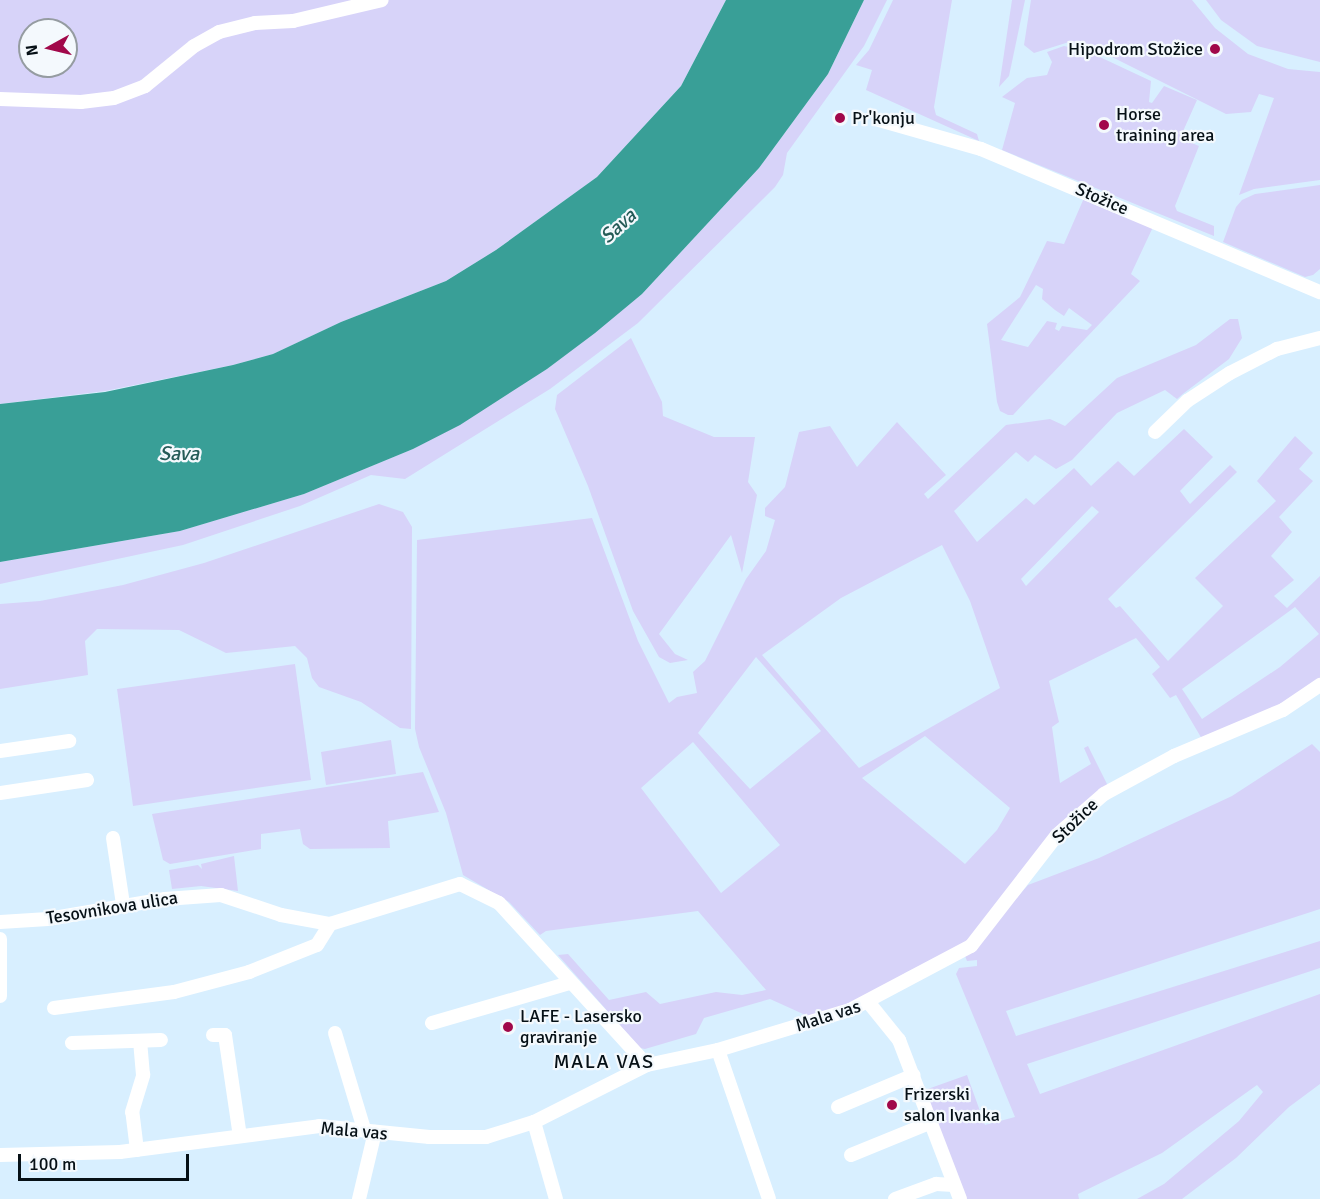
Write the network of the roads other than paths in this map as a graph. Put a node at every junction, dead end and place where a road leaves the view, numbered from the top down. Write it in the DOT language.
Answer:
graph roads {
  1 [pos="382,0"];
  2 [pos="0,99"];
  3 [pos="879,120"];
  4 [pos="1320,292"];
  5 [pos="1320,338"];
  6 [pos="1155,432"];
  7 [pos="1320,686"];
  8 [pos="69,741"];
  9 [pos="0,751"];
  10 [pos="87,780"];
  11 [pos="0,793"];
  12 [pos="113,838"];
  13 [pos="123,904"];
  14 [pos="0,922"];
  15 [pos="330,924"];
  16 [pos="0,939"];
  17 [pos="570,983"];
  18 [pos="0,996"];
  19 [pos="868,1003"];
  20 [pos="54,1008"];
  21 [pos="432,1023"];
  22 [pos="335,1034"];
  23 [pos="213,1035"];
  24 [pos="161,1040"];
  25 [pos="72,1043"];
  26 [pos="140,1043"];
  27 [pos="718,1050"];
  28 [pos="646,1065"];
  29 [pos="914,1075"];
  30 [pos="838,1107"];
  31 [pos="534,1122"];
  32 [pos="932,1122"];
  33 [pos="370,1130"];
  34 [pos="240,1136"];
  35 [pos="137,1150"];
  36 [pos="0,1155"];
  37 [pos="851,1155"];
  38 [pos="954,1185"];
  39 [pos="359,1199"];
  40 [pos="555,1199"];
  41 [pos="769,1199"];
  42 [pos="895,1199"];
  43 [pos="960,1199"];
  1 -- 2 [label="street"];
  3 -- 4 [label="street, Stožice"];
  5 -- 6 [label="street"];
  7 -- 19 [label="street, Stožice"];
  8 -- 9 [label="street"];
  10 -- 11 [label="street"];
  12 -- 13 [label="street"];
  13 -- 14 [label="street, Tesovnikova ulica"];
  13 -- 15 [label="street, Tesovnikova ulica"];
  15 -- 17 [label="street, Tesovnikova ulica"];
  15 -- 20 [label="street"];
  16 -- 18 [label="street"];
  17 -- 21 [label="street"];
  17 -- 28 [label="street, Tesovnikova ulica"];
  19 -- 27 [label="street, Mala vas"];
  19 -- 29 [label="street"];
  22 -- 33 [label="street"];
  23 -- 34 [label="street"];
  24 -- 26 [label="street"];
  25 -- 26 [label="street"];
  26 -- 35 [label="street"];
  27 -- 28 [label="street, Mala vas"];
  27 -- 41 [label="street"];
  28 -- 31 [label="street, Mala vas"];
  29 -- 30 [label="street"];
  29 -- 32 [label="street"];
  31 -- 33 [label="street, Mala vas"];
  31 -- 40 [label="street"];
  32 -- 37 [label="street"];
  32 -- 38 [label="street"];
  33 -- 34 [label="street, Mala vas"];
  33 -- 39 [label="street"];
  34 -- 35 [label="street, Mala vas"];
  35 -- 36 [label="street, Mala vas"];
  38 -- 42 [label="street"];
  38 -- 43 [label="street"];
}
